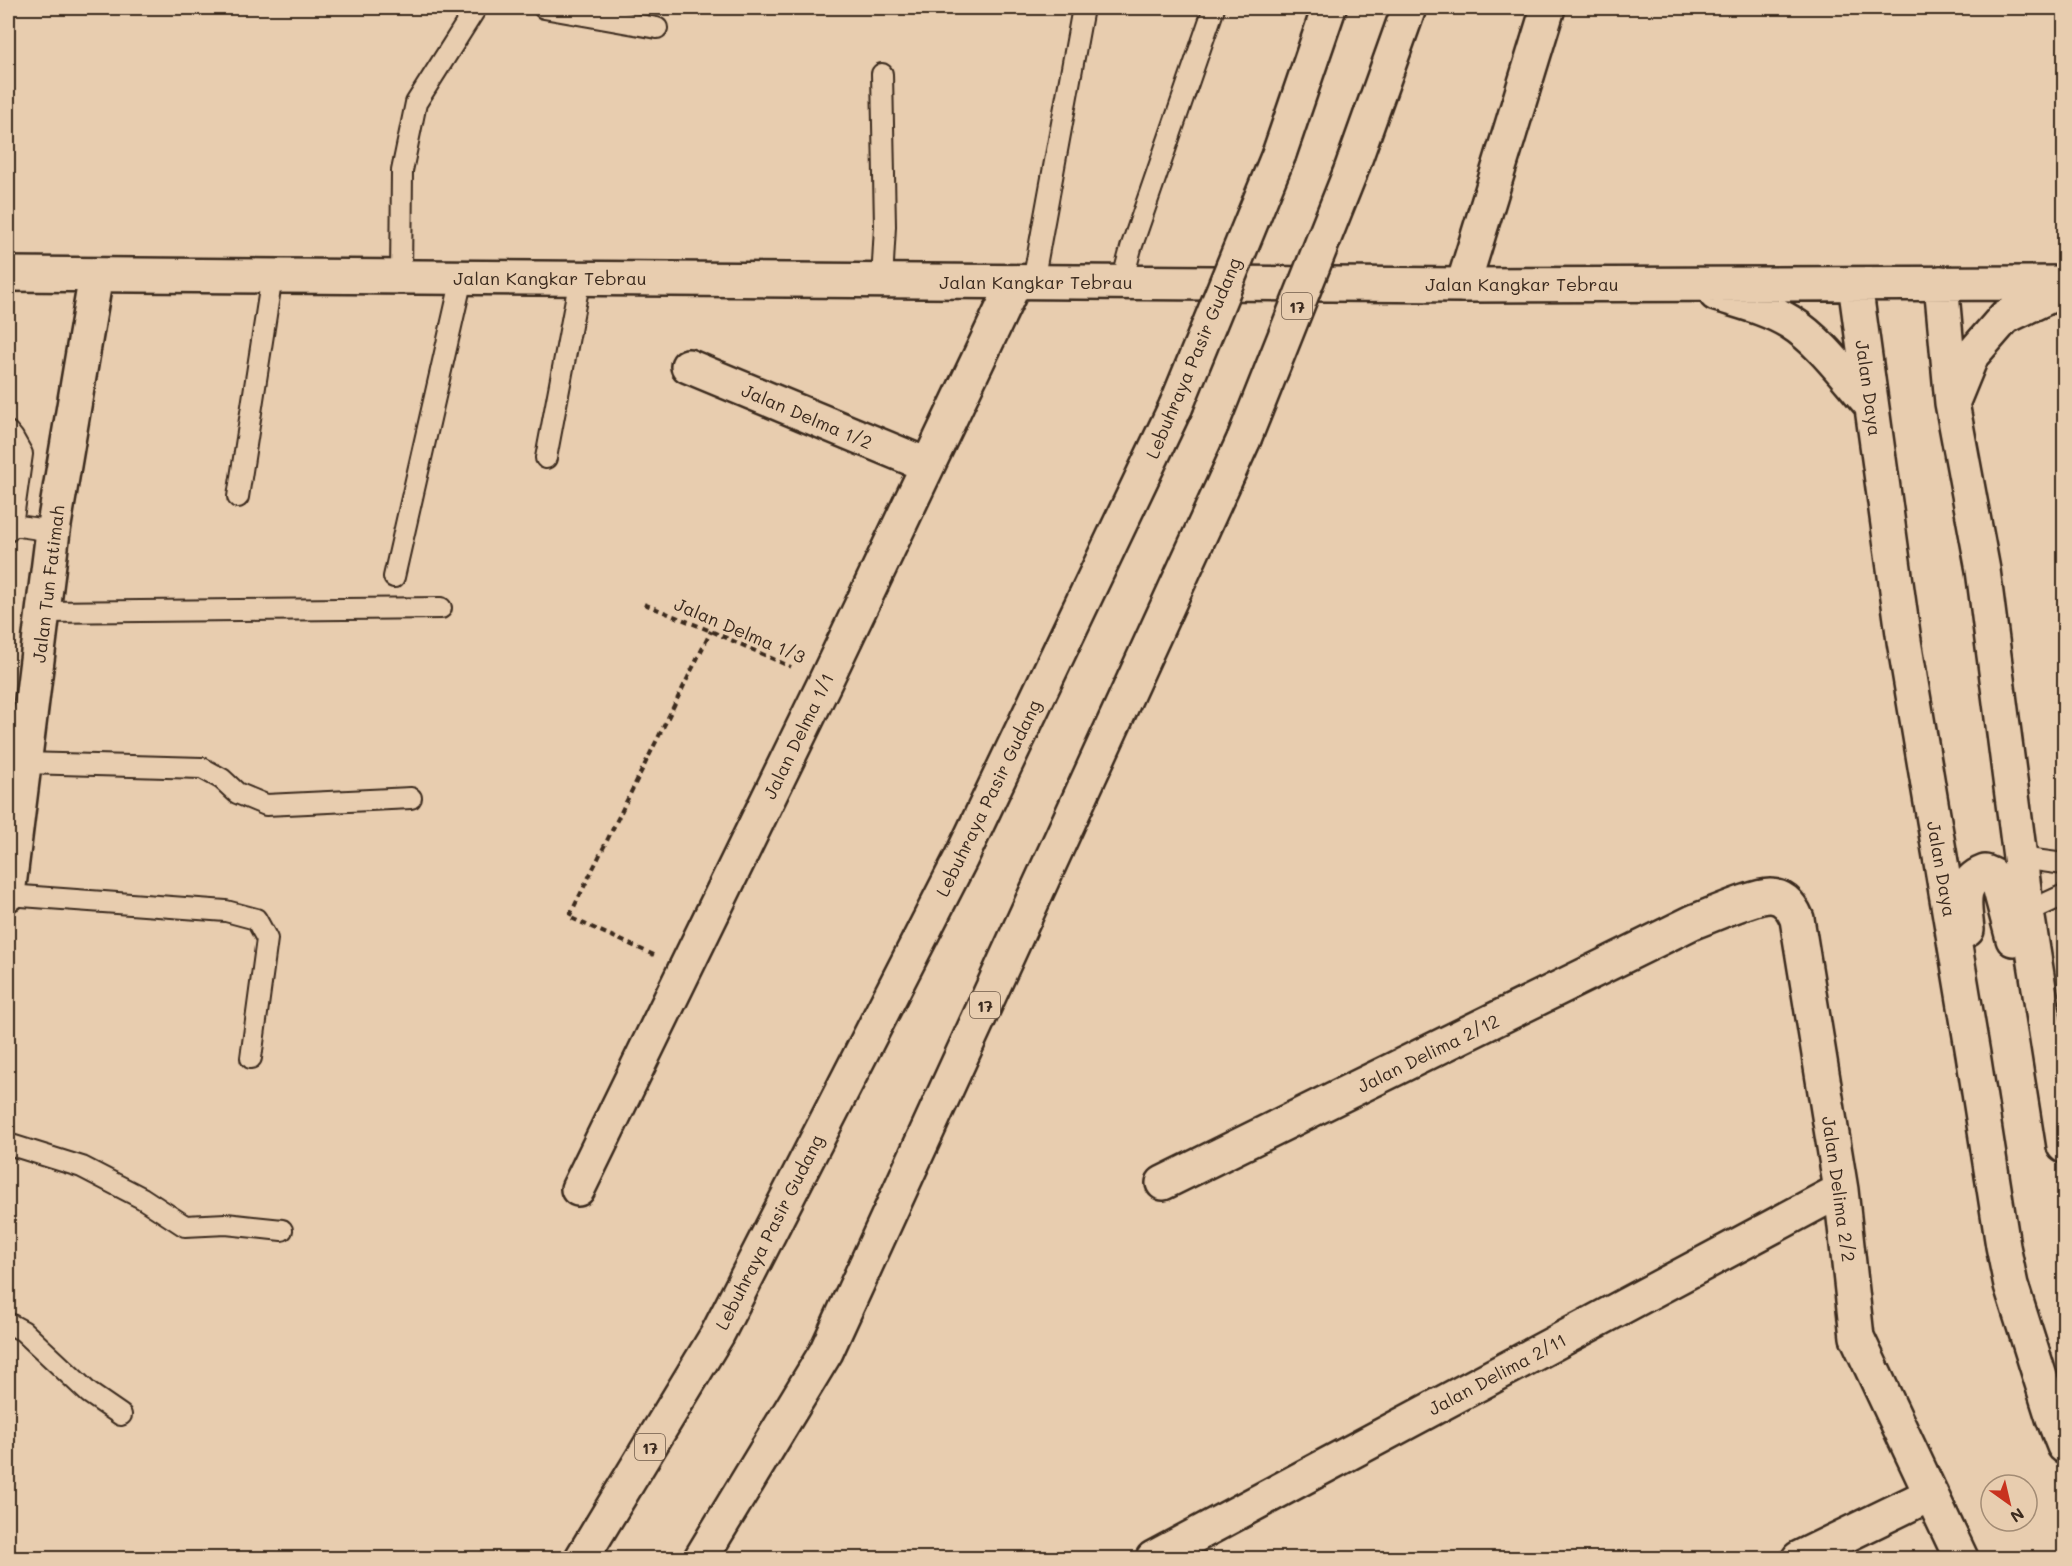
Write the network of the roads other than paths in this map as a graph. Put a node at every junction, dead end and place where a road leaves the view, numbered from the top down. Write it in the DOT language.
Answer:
graph roads {
  1 [pos="476,8"];
  2 [pos="544,8"];
  3 [pos="1083,8"];
  4 [pos="1214,8"];
  5 [pos="1329,8"];
  6 [pos="1409,8"];
  7 [pos="1548,8"];
  8 [pos="657,28"];
  9 [pos="882,74"];
  10 [pos="8,274"];
  11 [pos="96,275"];
  12 [pos="272,276"];
  13 [pos="401,277"];
  14 [pos="462,278"];
  15 [pos="580,278"];
  16 [pos="882,281"];
  17 [pos="1024,282"];
  18 [pos="1122,282"];
  19 [pos="1941,283"];
  20 [pos="2064,283"];
  21 [pos="1682,284"];
  22 [pos="1855,284"];
  23 [pos="1463,285"];
  24 [pos="2064,289"];
  25 [pos="688,366"];
  26 [pos="1952,403"];
  27 [pos="1871,405"];
  28 [pos="8,432"];
  29 [pos="546,458"];
  30 [pos="927,465"];
  31 [pos="238,497"];
  32 [pos="10,528"];
  33 [pos="53,531"];
  34 [pos="394,577"];
  35 [pos="441,608"];
  36 [pos="44,612"];
  37 [pos="25,763"];
  38 [pos="411,798"];
  39 [pos="10,857"];
  40 [pos="2021,858"];
  41 [pos="2064,864"];
  42 [pos="8,894"];
  43 [pos="2064,895"];
  44 [pos="2027,912"];
  45 [pos="1693,922"];
  46 [pos="1974,1054"];
  47 [pos="251,1058"];
  48 [pos="2055,1096"];
  49 [pos="8,1144"];
  50 [pos="2064,1146"];
  51 [pos="1163,1183"];
  52 [pos="578,1189"];
  53 [pos="1841,1190"];
  54 [pos="282,1230"];
  55 [pos="8,1323"];
  56 [pos="121,1415"];
  57 [pos="2064,1446"];
  58 [pos="1931,1494"];
  59 [pos="582,1558"];
  60 [pos="701,1558"];
  61 [pos="1154,1558"];
  62 [pos="1799,1558"];
  63 [pos="1961,1558"];
  1 -- 13 [label="lane"];
  2 -- 8 [label="lane"];
  3 -- 17 [label="lane"];
  4 -- 18 [label="lane"];
  5 -- 59 [label="main road, Lebuhraya Pasir Gudang / 17, bridge"];
  6 -- 60 [label="main road, 17, bridge"];
  7 -- 23 [label="main road"];
  9 -- 16 [label="lane"];
  10 -- 11 [label="main road, Jalan Kangkar Tebrau"];
  11 -- 12 [label="main road, Jalan Kangkar Tebrau"];
  11 -- 33 [label="main road, Jalan Tun Fatimah"];
  12 -- 13 [label="main road, Jalan Kangkar Tebrau"];
  12 -- 31 [label="lane"];
  13 -- 14 [label="main road, Jalan Kangkar Tebrau"];
  14 -- 15 [label="main road, Jalan Kangkar Tebrau"];
  14 -- 34 [label="lane"];
  15 -- 16 [label="main road, Jalan Kangkar Tebrau"];
  15 -- 29 [label="lane"];
  16 -- 17 [label="main road, Jalan Kangkar Tebrau"];
  17 -- 18 [label="main road, Jalan Kangkar Tebrau"];
  17 -- 30 [label="main road, Jalan Delma 1/1"];
  18 -- 23 [label="main road, Jalan Kangkar Tebrau"];
  19 -- 20 [label="main road, Jalan Kangkar Tebrau"];
  19 -- 22 [label="main road, Jalan Kangkar Tebrau"];
  19 -- 26 [label="main road"];
  21 -- 22 [label="main road, Jalan Kangkar Tebrau"];
  21 -- 23 [label="main road, Jalan Kangkar Tebrau"];
  21 -- 27 [label="main road"];
  22 -- 27 [label="main road, Jalan Daya"];
  24 -- 26 [label="main road"];
  25 -- 30 [label="main road, Jalan Delma 1/2"];
  26 -- 40 [label="main road"];
  27 -- 46 [label="main road, Jalan Daya"];
  28 -- 32 [label="lane"];
  30 -- 52 [label="main road, Jalan Delma 1/1"];
  32 -- 33 [label="lane"];
  33 -- 36 [label="main road, Jalan Tun Fatimah"];
  35 -- 36 [label="lane"];
  36 -- 37 [label="main road, Jalan Tun Fatimah"];
  37 -- 38 [label="lane"];
  37 -- 39 [label="main road, Jalan Tun Fatimah"];
  39 -- 42 [label="main road, Jalan Tun Fatimah"];
  40 -- 41 [label="lane"];
  40 -- 44 [label="main road"];
  42 -- 47 [label="lane"];
  43 -- 44 [label="lane"];
  44 -- 48 [label="main road"];
  45 -- 51 [label="main road, Jalan Delima 2/12"];
  45 -- 53 [label="main road, Jalan Delima 2/2"];
  46 -- 48 [label="main road"];
  46 -- 57 [label="main road, Jalan Daya"];
  48 -- 50 [label="main road"];
  49 -- 54 [label="lane"];
  53 -- 58 [label="main road, Jalan Delima 2/2"];
  53 -- 61 [label="main road, Jalan Delima 2/11"];
  55 -- 56 [label="lane"];
  58 -- 62 [label="main road"];
  58 -- 63 [label="main road, Jalan Delima 2/2"];
}
